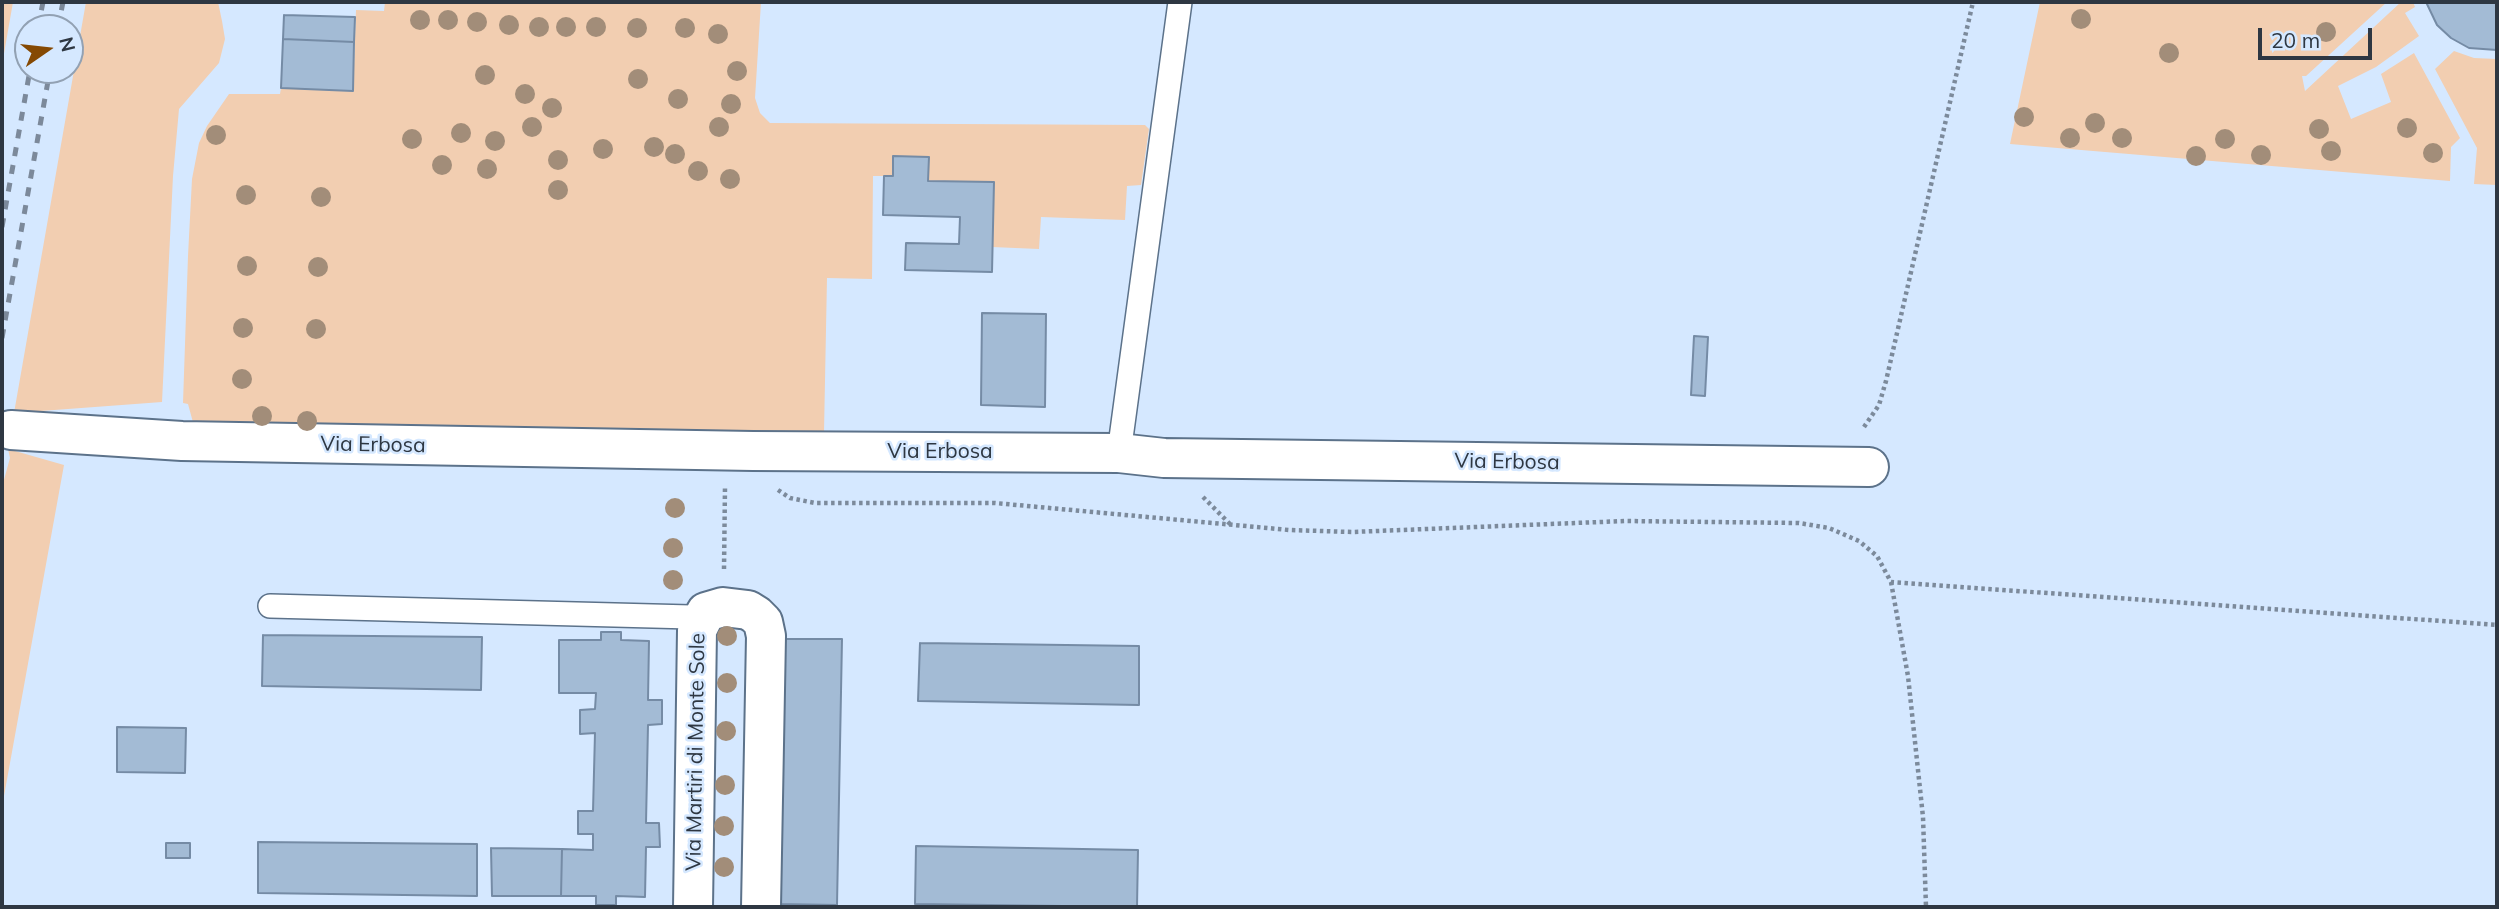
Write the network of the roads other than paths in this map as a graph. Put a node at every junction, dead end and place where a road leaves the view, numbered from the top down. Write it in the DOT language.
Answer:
graph roads {
  1 [pos="1180,2"];
  2 [pos="11,430"];
  3 [pos="1119,453"];
  4 [pos="1869,467"];
  5 [pos="270,606"];
  6 [pos="700,620"];
  7 [pos="693,907"];
  8 [pos="761,907"];
  1 -- 3 [label="lane"];
  2 -- 3 [label="street, Via Erbosa"];
  3 -- 4 [label="street, Via Erbosa"];
  5 -- 6 [label="lane"];
  6 -- 7 [label="street, Via Martiri di Monte Sole"];
  6 -- 8 [label="street, Via Martiri di Monte Sole"];
}
